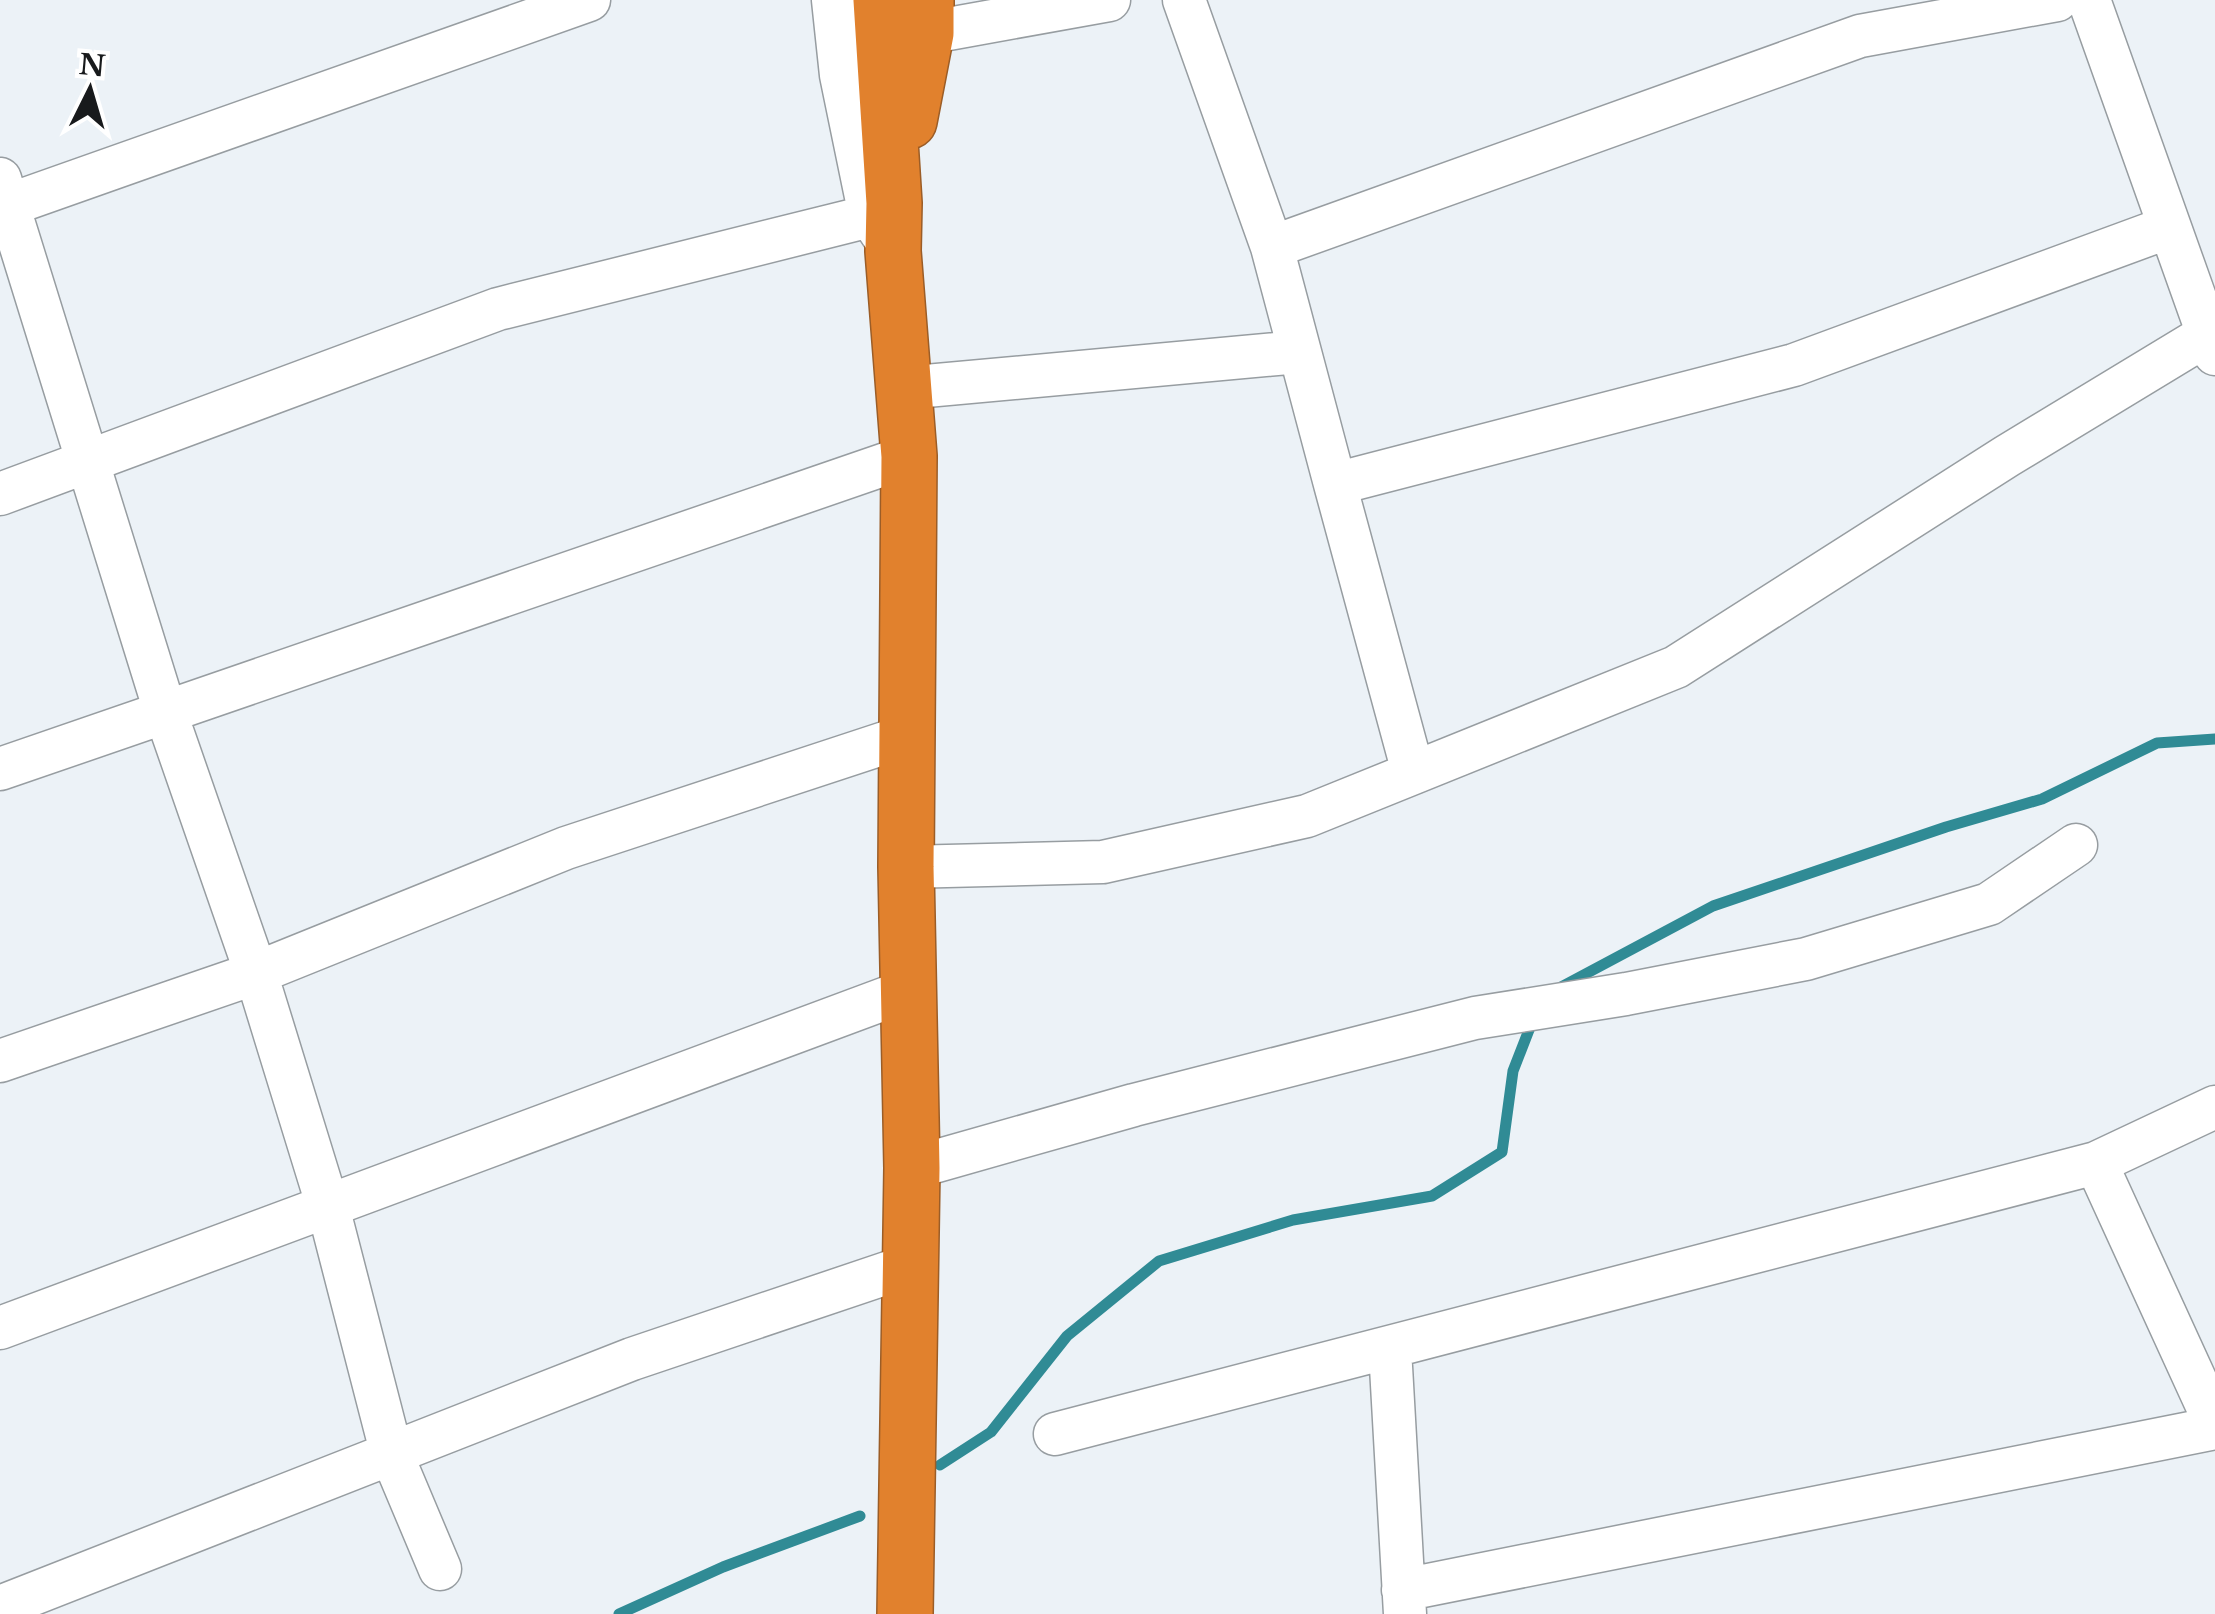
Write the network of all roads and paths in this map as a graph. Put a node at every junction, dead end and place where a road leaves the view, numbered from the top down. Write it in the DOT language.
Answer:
graph roads {
  1 [pos="589,0"];
  2 [pos="833,0"];
  3 [pos="881,0"];
  4 [pos="1109,0"];
  5 [pos="1184,0"];
  6 [pos="2057,0"];
  7 [pos="2089,0"];
  8 [pos="926,16"];
  9 [pos="3,198"];
  10 [pos="886,223"];
  11 [pos="2169,227"];
  12 [pos="1272,247"];
  13 [pos="2212,339"];
  14 [pos="1299,352"];
  15 [pos="904,388"];
  16 [pos="909,456"];
  17 [pos="86,463"];
  18 [pos="1335,484"];
  19 [pos="0,494"];
  20 [pos="165,711"];
  21 [pos="909,735"];
  22 [pos="0,770"];
  23 [pos="1413,772"];
  24 [pos="2076,846"];
  25 [pos="906,867"];
  26 [pos="256,973"];
  27 [pos="911,990"];
  28 [pos="0,1062"];
  29 [pos="2215,1107"];
  30 [pos="2096,1163"];
  31 [pos="912,1168"];
  32 [pos="328,1207"];
  33 [pos="908,1266"];
  34 [pos="0,1328"];
  35 [pos="1390,1349"];
  36 [pos="2215,1426"];
  37 [pos="1054,1434"];
  38 [pos="392,1454"];
  39 [pos="440,1568"];
  40 [pos="1404,1602"];
  41 [pos="0,1606"];
  42 [pos="905,1614"];
  1 -- 9 [label="street"];
  2 -- 10 [label="street"];
  3 -- 10 [label="highway"];
  4 -- 8 [label="street"];
  5 -- 12 [label="street"];
  6 -- 12 [label="street"];
  7 -- 11 [label="street"];
  8 -- 10 [label="highway"];
  9 -- 17 [label="street"];
  10 -- 15 [label="highway"];
  10 -- 17 [label="street"];
  11 -- 13 [label="street"];
  11 -- 18 [label="street"];
  12 -- 14 [label="street"];
  13 -- 23 [label="street"];
  14 -- 15 [label="street"];
  14 -- 18 [label="street"];
  15 -- 16 [label="highway"];
  16 -- 20 [label="street"];
  16 -- 21 [label="highway"];
  17 -- 19 [label="street"];
  17 -- 20 [label="street"];
  18 -- 23 [label="street"];
  20 -- 22 [label="street"];
  20 -- 26 [label="street"];
  21 -- 25 [label="highway"];
  21 -- 26 [label="street"];
  23 -- 25 [label="street"];
  24 -- 31 [label="street"];
  25 -- 27 [label="highway"];
  26 -- 28 [label="street"];
  26 -- 32 [label="street"];
  27 -- 31 [label="highway"];
  27 -- 32 [label="street"];
  29 -- 30 [label="street"];
  30 -- 35 [label="street"];
  30 -- 36 [label="street"];
  31 -- 33 [label="highway"];
  32 -- 34 [label="street"];
  32 -- 38 [label="street"];
  33 -- 38 [label="street"];
  33 -- 42 [label="highway"];
  35 -- 37 [label="street"];
  35 -- 40 [label="street"];
  36 -- 40 [label="street"];
  38 -- 39 [label="street"];
  38 -- 41 [label="street"];
}
